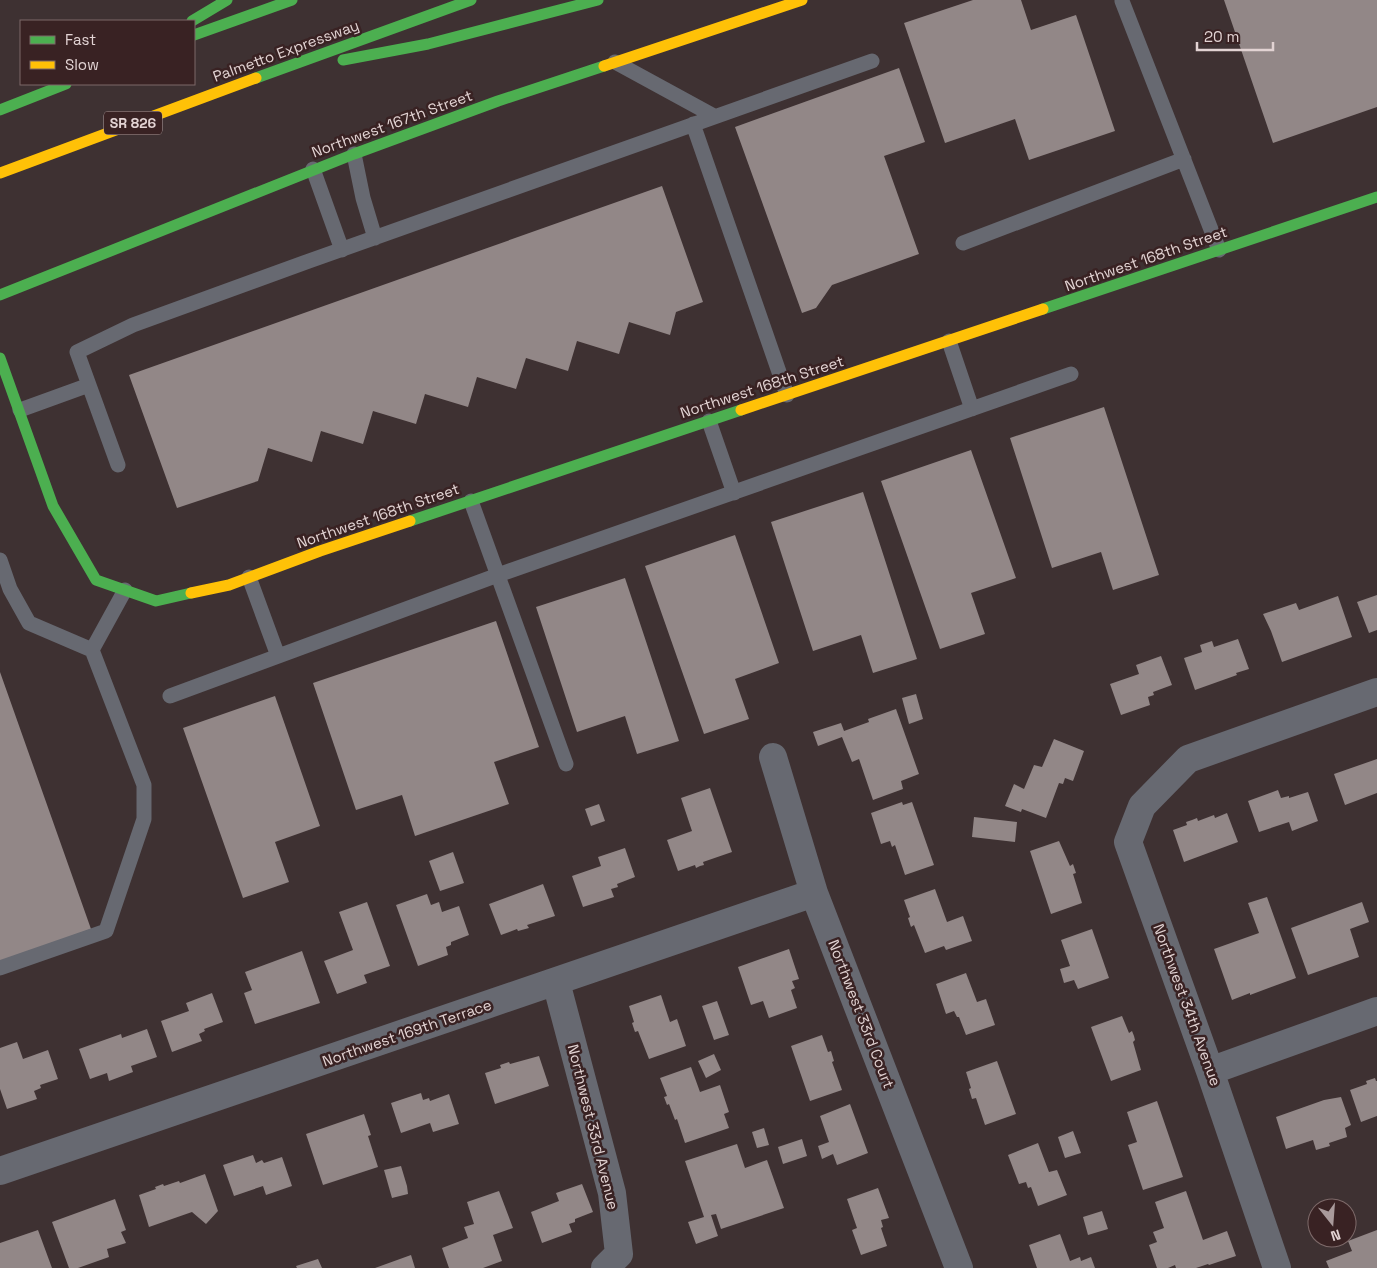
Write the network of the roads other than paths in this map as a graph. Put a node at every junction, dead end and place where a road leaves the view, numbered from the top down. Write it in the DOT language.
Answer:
graph roads {
  1 [pos="227,0"];
  2 [pos="292,0"];
  3 [pos="471,0"];
  4 [pos="598,0"];
  5 [pos="802,0"];
  6 [pos="1122,1"];
  7 [pos="194,20"];
  8 [pos="195,35"];
  9 [pos="872,61"];
  10 [pos="615,62"];
  11 [pos="266,74"];
  12 [pos="63,85"];
  13 [pos="0,110"];
  14 [pos="714,116"];
  15 [pos="693,124"];
  16 [pos="354,154"];
  17 [pos="1184,159"];
  18 [pos="313,169"];
  19 [pos="0,173"];
  20 [pos="1377,197"];
  21 [pos="374,238"];
  22 [pos="963,243"];
  23 [pos="342,250"];
  24 [pos="1219,250"];
  25 [pos="0,295"];
  26 [pos="950,341"];
  27 [pos="0,358"];
  28 [pos="1071,374"];
  29 [pos="89,385"];
  30 [pos="788,395"];
  31 [pos="972,409"];
  32 [pos="20,410"];
  33 [pos="709,421"];
  34 [pos="118,465"];
  35 [pos="734,493"];
  36 [pos="471,501"];
  37 [pos="0,560"];
  38 [pos="498,575"];
  39 [pos="249,577"];
  40 [pos="124,590"];
  41 [pos="92,650"];
  42 [pos="278,656"];
  43 [pos="1377,692"];
  44 [pos="170,696"];
  45 [pos="773,757"];
  46 [pos="566,764"];
  47 [pos="814,893"];
  48 [pos="0,968"];
  49 [pos="556,982"];
  50 [pos="1377,1011"];
  51 [pos="1210,1070"];
  52 [pos="0,1171"];
  53 [pos="606,1268"];
  54 [pos="959,1268"];
  55 [pos="1277,1268"];
  1 -- 7 [label="main road"];
  2 -- 8 [label="main road"];
  3 -- 11 [label="main road, Palmetto Expressway / SR 826"];
  4 -- 11 [label="main road"];
  5 -- 10 [label="main road, Northwest 167th Street"];
  6 -- 17 [label="lane"];
  9 -- 14 [label="lane"];
  10 -- 14 [label="lane"];
  10 -- 16 [label="main road, Northwest 167th Street"];
  11 -- 19 [label="main road, Palmetto Expressway / SR 826"];
  12 -- 13 [label="main road"];
  14 -- 15 [label="lane"];
  15 -- 21 [label="lane"];
  15 -- 30 [label="lane"];
  16 -- 18 [label="main road, Northwest 167th Street"];
  16 -- 21 [label="lane"];
  17 -- 22 [label="lane"];
  17 -- 24 [label="lane"];
  18 -- 23 [label="lane"];
  18 -- 25 [label="main road, Northwest 167th Street"];
  20 -- 24 [label="main road, Northwest 168th Street"];
  21 -- 23 [label="lane"];
  23 -- 29 [label="lane"];
  24 -- 26 [label="main road, Northwest 168th Street"];
  26 -- 30 [label="main road, Northwest 168th Street"];
  26 -- 31 [label="lane"];
  27 -- 32 [label="main road"];
  28 -- 31 [label="lane"];
  29 -- 32 [label="lane"];
  29 -- 34 [label="lane"];
  30 -- 33 [label="main road, Northwest 168th Street"];
  31 -- 35 [label="lane"];
  32 -- 40 [label="main road"];
  33 -- 35 [label="lane"];
  33 -- 36 [label="main road, Northwest 168th Street"];
  35 -- 38 [label="lane"];
  36 -- 38 [label="lane"];
  36 -- 39 [label="main road, Northwest 168th Street"];
  37 -- 41 [label="lane"];
  38 -- 42 [label="lane"];
  38 -- 46 [label="lane"];
  39 -- 40 [label="main road, Northwest 168th Street"];
  39 -- 42 [label="lane"];
  40 -- 41 [label="lane"];
  41 -- 48 [label="lane"];
  42 -- 44 [label="lane"];
  43 -- 51 [label="street, Northwest 34th Avenue"];
  45 -- 47 [label="street, Northwest 33rd Court"];
  47 -- 49 [label="street, Northwest 169th Terrace"];
  47 -- 54 [label="street, Northwest 33rd Court"];
  49 -- 52 [label="street, Northwest 169th Terrace"];
  49 -- 53 [label="street, Northwest 33rd Avenue"];
  50 -- 51 [label="street"];
  51 -- 55 [label="street, Northwest 34th Avenue"];
}
